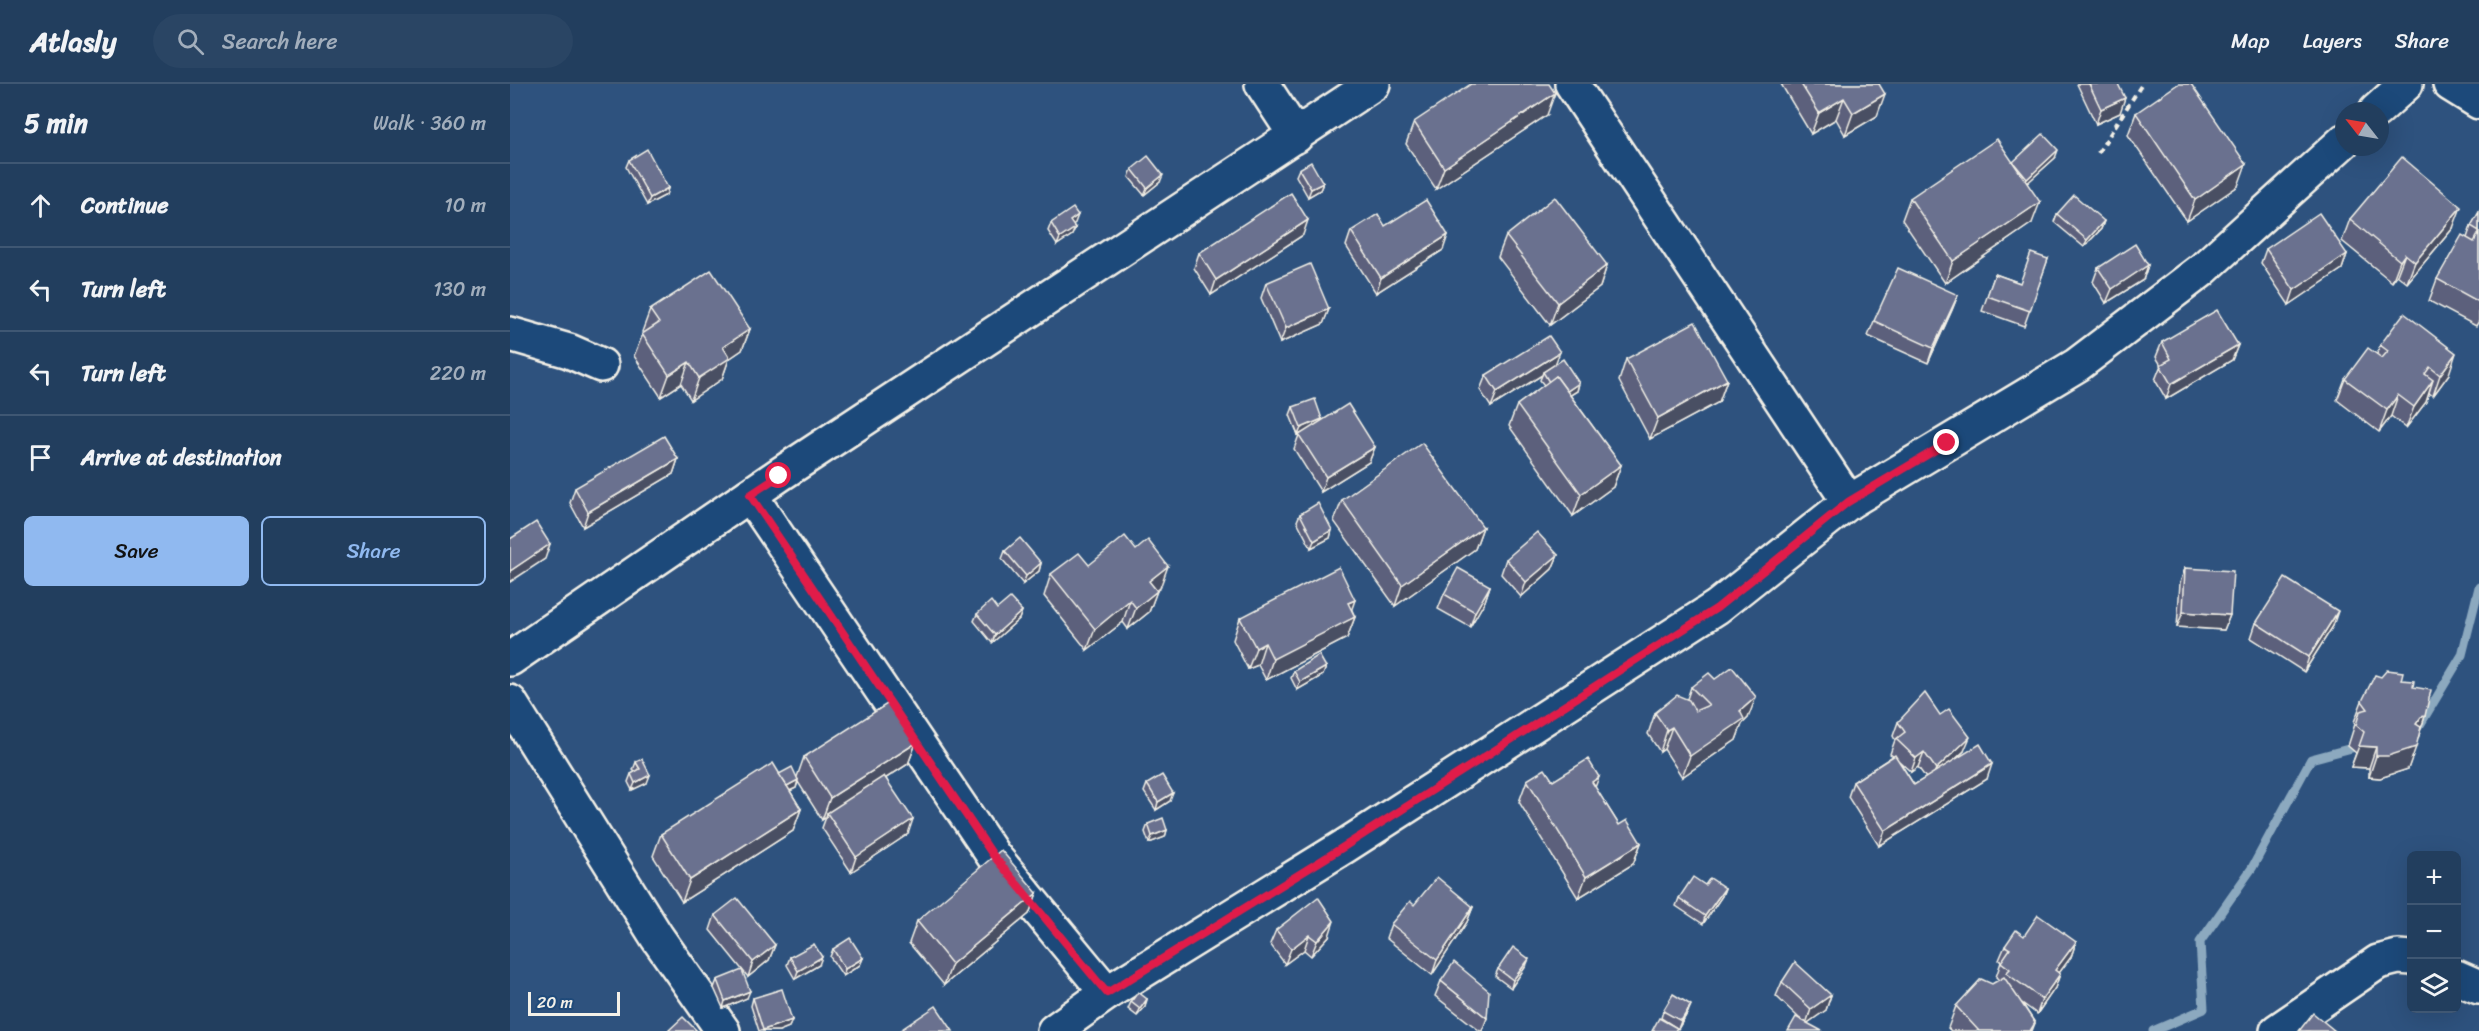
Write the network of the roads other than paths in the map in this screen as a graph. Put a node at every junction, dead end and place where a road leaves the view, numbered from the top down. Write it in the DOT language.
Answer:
graph roads {
  1 [pos="1262,84"];
  2 [pos="1373,84"];
  3 [pos="1572,84"];
  4 [pos="2406,84"];
  5 [pos="2450,84"];
  6 [pos="2386,102"];
  7 [pos="2479,102"];
  8 [pos="1296,136"];
  9 [pos="2335,149"];
  10 [pos="510,334"];
  11 [pos="601,364"];
  12 [pos="750,495"];
  13 [pos="1848,502"];
  14 [pos="510,659"];
  15 [pos="510,702"];
  16 [pos="2407,958"];
  17 [pos="2461,979"];
  18 [pos="2479,987"];
  19 [pos="1107,993"];
  20 [pos="723,1031"];
  21 [pos="1054,1031"];
  22 [pos="2277,1031"];
  1 -- 8 [label="street"];
  2 -- 8 [label="street"];
  3 -- 13 [label="street"];
  4 -- 6 [label="street"];
  5 -- 7 [label="street"];
  8 -- 12 [label="street"];
  9 -- 13 [label="street"];
  10 -- 11 [label="street"];
  12 -- 14 [label="street"];
  12 -- 19 [label="street"];
  13 -- 19 [label="street"];
  15 -- 20 [label="street"];
  16 -- 22 [label="street"];
  17 -- 18 [label="street"];
  19 -- 21 [label="street"];
}
